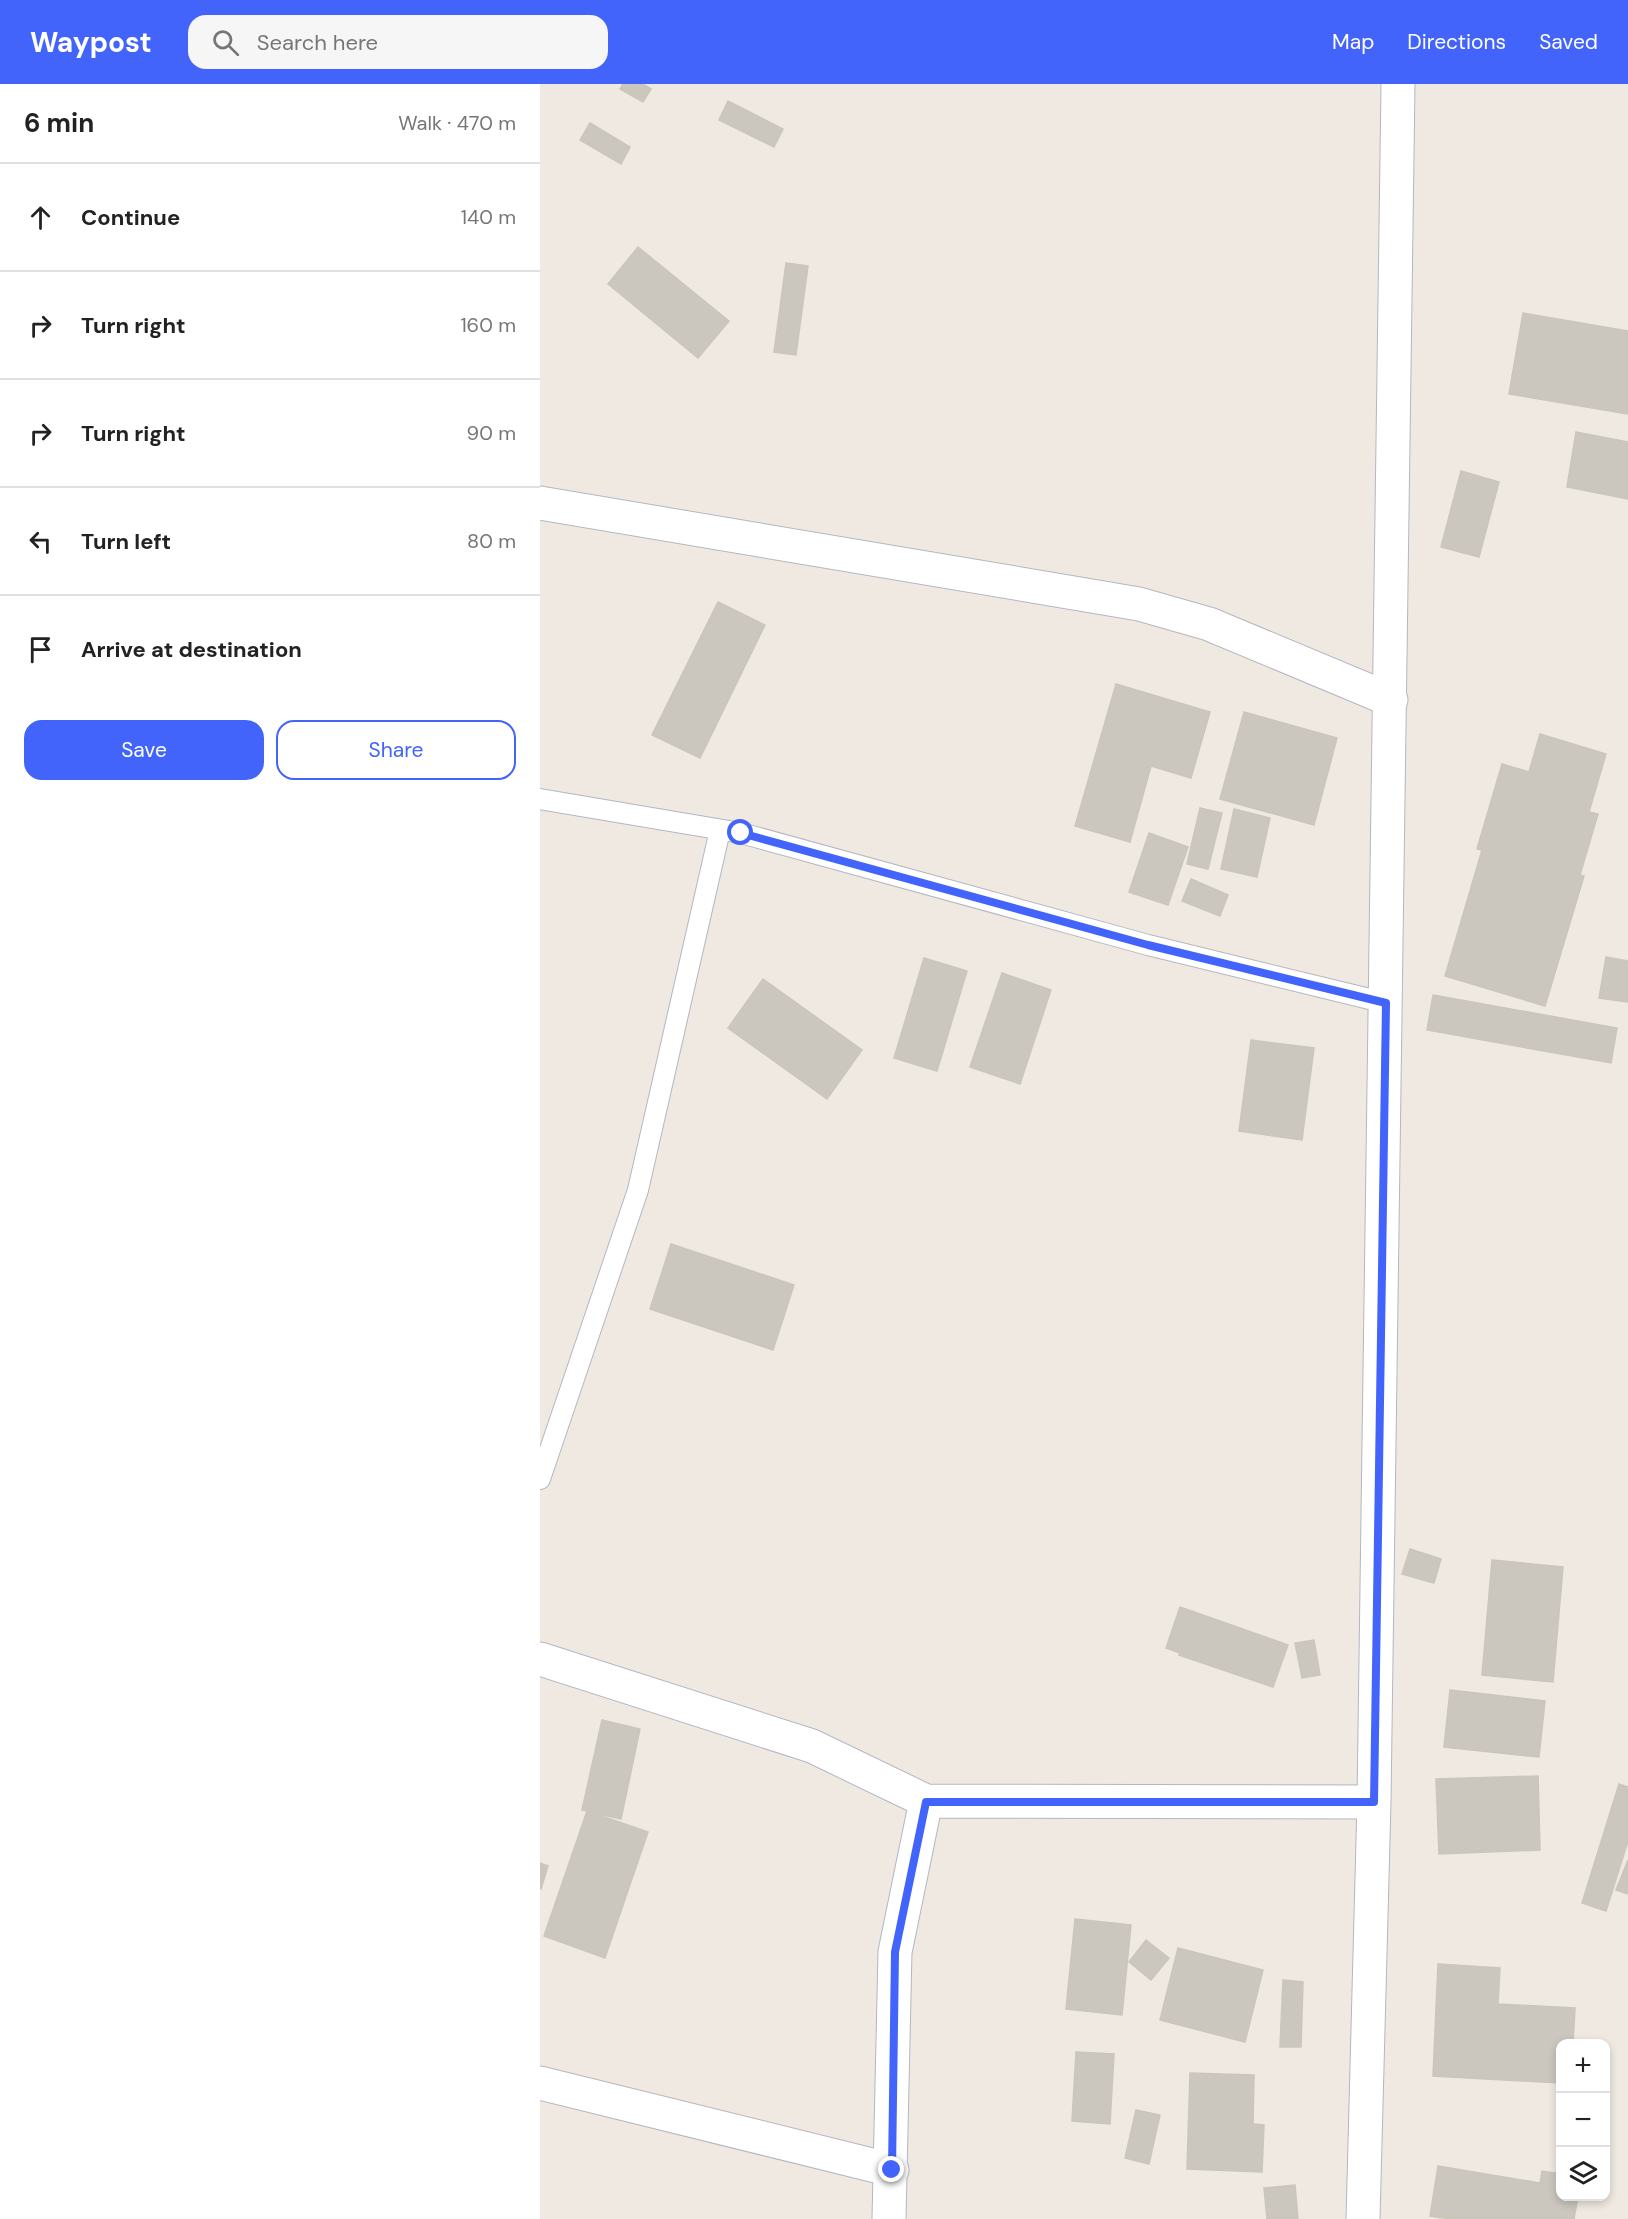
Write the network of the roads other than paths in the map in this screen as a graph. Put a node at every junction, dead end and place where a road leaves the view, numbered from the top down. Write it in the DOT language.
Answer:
graph roads {
  1 [pos="1398,84"];
  2 [pos="540,503"];
  3 [pos="1391,700"];
  4 [pos="540,798"];
  5 [pos="720,830"];
  6 [pos="1386,1003"];
  7 [pos="540,1479"];
  8 [pos="540,1659"];
  9 [pos="926,1802"];
  10 [pos="1374,1802"];
  11 [pos="540,2083"];
  12 [pos="892,2170"];
  13 [pos="889,2219"];
  14 [pos="1363,2219"];
  1 -- 3 [label="street"];
  2 -- 3 [label="street"];
  3 -- 6 [label="street"];
  4 -- 5 [label="lane"];
  5 -- 6 [label="lane"];
  5 -- 7 [label="lane"];
  6 -- 10 [label="street"];
  8 -- 9 [label="street"];
  9 -- 10 [label="street"];
  9 -- 12 [label="street"];
  10 -- 14 [label="street"];
  11 -- 12 [label="street"];
  12 -- 13 [label="street"];
}
